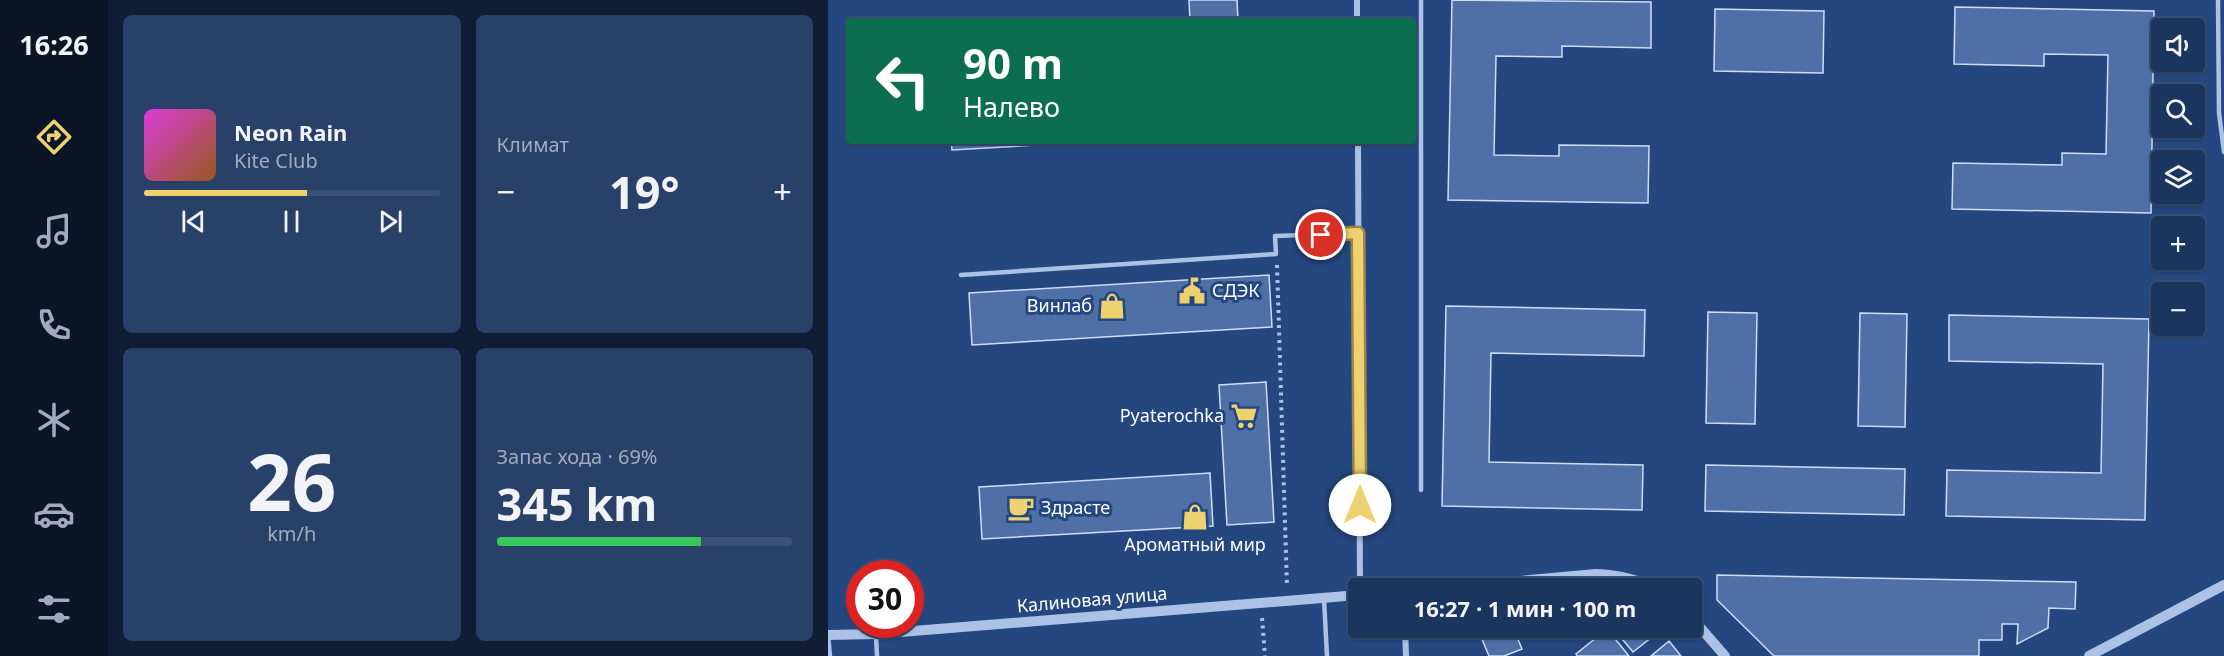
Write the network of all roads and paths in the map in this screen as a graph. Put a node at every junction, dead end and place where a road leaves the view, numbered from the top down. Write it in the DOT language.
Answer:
graph roads {
  1 [pos="1357,0"];
  2 [pos="1421,0"];
  3 [pos="2218,0"];
  4 [pos="1357,18"];
  5 [pos="1358,144"];
  6 [pos="2224,152"];
  7 [pos="1358,233"];
  8 [pos="1276,254"];
  9 [pos="961,275"];
  10 [pos="1421,490"];
  11 [pos="1360,578"];
  12 [pos="1552,578"];
  13 [pos="1628,578"];
  14 [pos="2224,585"];
  15 [pos="1297,586"];
  16 [pos="1348,596"];
  17 [pos="1324,598"];
  18 [pos="1262,618"];
  19 [pos="924,630"];
  20 [pos="1702,630"];
  21 [pos="828,635"];
  22 [pos="846,635"];
  23 [pos="876,638"];
  24 [pos="1405,638"];
  25 [pos="2093,655"];
  26 [pos="830,656"];
  27 [pos="878,656"];
  28 [pos="1264,656"];
  29 [pos="1327,656"];
  30 [pos="1406,656"];
  31 [pos="1725,656"];
  1 -- 4 [label="street"];
  2 -- 10 [label="lane"];
  3 -- 6 [label="lane"];
  5 -- 7 [label="street"];
  7 -- 8 [label="lane"];
  7 -- 11 [label="street"];
  8 -- 9 [label="lane"];
  8 -- 15 [label="path"];
  12 -- 13 [label="street"];
  14 -- 25 [label="street"];
  16 -- 17 [label="street, Калиновая улица"];
  17 -- 19 [label="street, Калиновая улица"];
  17 -- 29 [label="lane"];
  18 -- 28 [label="path"];
  20 -- 31 [label="street"];
  21 -- 22 [label="street, Калиновая улица"];
  21 -- 26 [label="lane"];
  23 -- 27 [label="lane"];
  24 -- 30 [label="street"];
}
